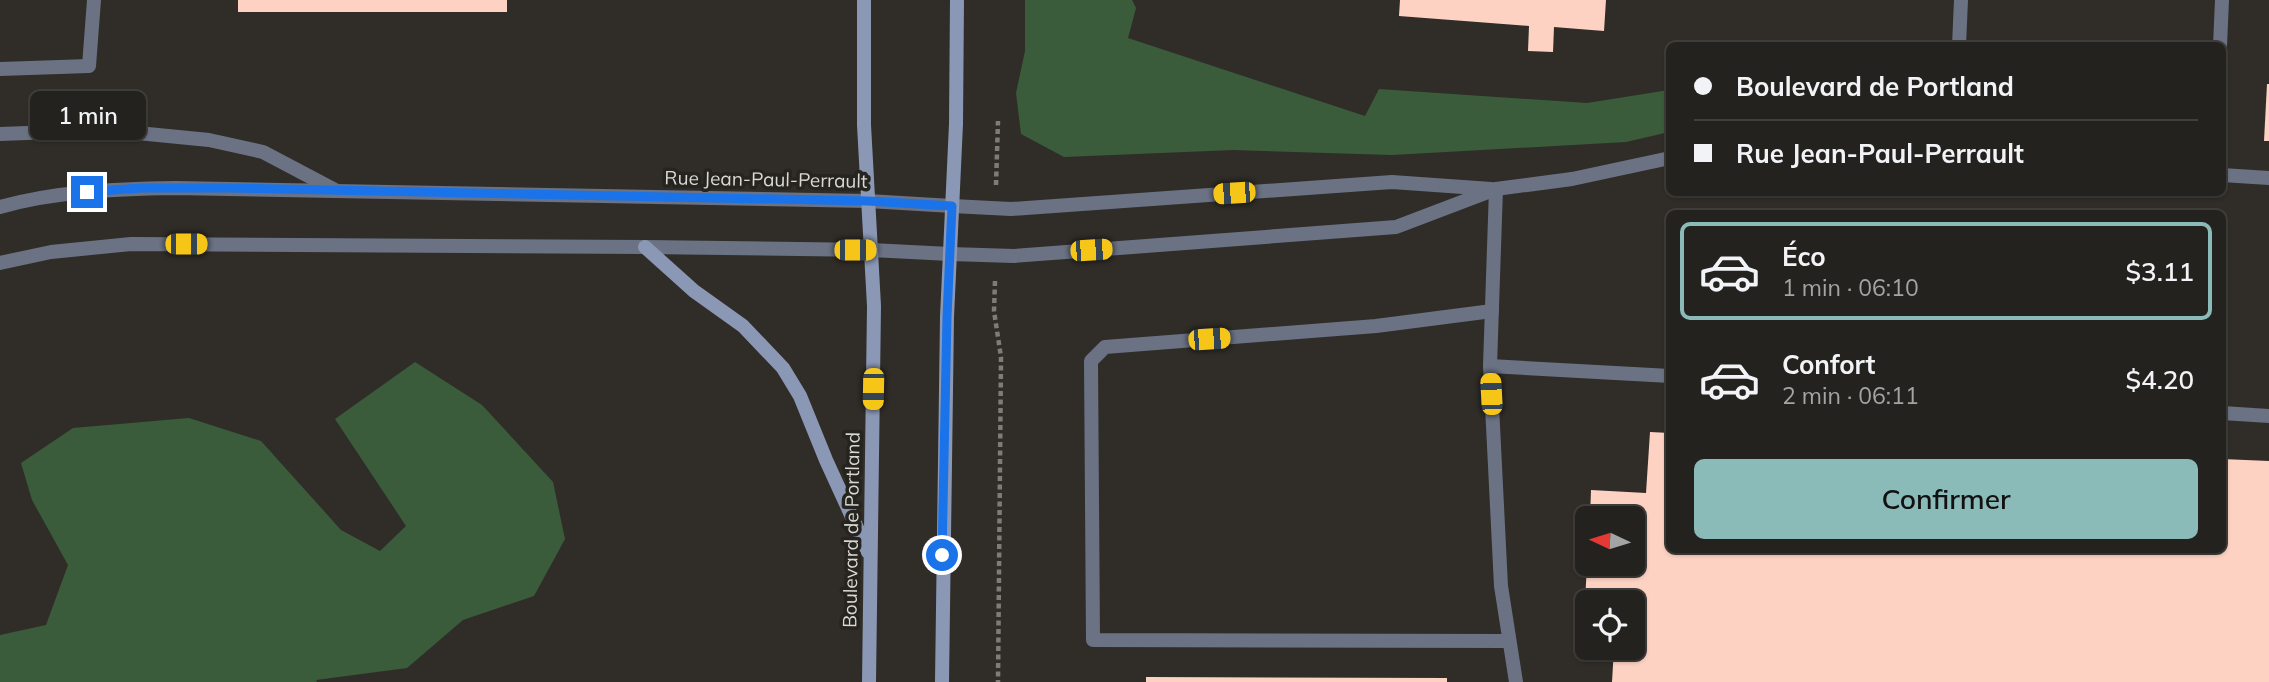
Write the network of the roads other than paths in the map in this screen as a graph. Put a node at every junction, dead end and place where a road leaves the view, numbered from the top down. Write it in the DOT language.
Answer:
graph roads {
  1 [pos="94,0"];
  2 [pos="864,0"];
  3 [pos="957,0"];
  4 [pos="1961,0"];
  5 [pos="2222,0"];
  6 [pos="1959,42"];
  7 [pos="2220,42"];
  8 [pos="0,69"];
  9 [pos="0,134"];
  10 [pos="1666,159"];
  11 [pos="2226,175"];
  12 [pos="2269,178"];
  13 [pos="1496,189"];
  14 [pos="335,190"];
  15 [pos="868,201"];
  16 [pos="952,206"];
  17 [pos="0,207"];
  18 [pos="645,247"];
  19 [pos="872,250"];
  20 [pos="950,254"];
  21 [pos="0,263"];
  22 [pos="1492,311"];
  23 [pos="1490,366"];
  24 [pos="1666,376"];
  25 [pos="2226,413"];
  26 [pos="2269,416"];
  27 [pos="870,555"];
  28 [pos="1509,641"];
  29 [pos="869,682"];
  30 [pos="942,682"];
  31 [pos="1516,682"];
  1 -- 8 [label="street"];
  2 -- 15 [label="main road, Boulevard de Portland"];
  3 -- 16 [label="main road"];
  4 -- 6 [label="street"];
  5 -- 7 [label="street"];
  9 -- 14 [label="street"];
  10 -- 13 [label="street"];
  11 -- 12 [label="street"];
  13 -- 16 [label="street, Rue Jean-Paul-Perrault"];
  13 -- 20 [label="street"];
  13 -- 22 [label="street"];
  14 -- 15 [label="street, Rue Jean-Paul-Perrault"];
  14 -- 17 [label="street, Rue Jean-Paul-Perrault"];
  15 -- 16 [label="street, Rue Jean-Paul-Perrault"];
  15 -- 19 [label="main road, Boulevard de Portland"];
  16 -- 20 [label="main road"];
  18 -- 19 [label="street"];
  18 -- 21 [label="street"];
  18 -- 27 [label="main road"];
  19 -- 20 [label="street"];
  19 -- 27 [label="main road, Boulevard de Portland"];
  20 -- 30 [label="main road"];
  22 -- 23 [label="street"];
  22 -- 28 [label="street"];
  23 -- 24 [label="street"];
  23 -- 28 [label="street"];
  25 -- 26 [label="street"];
  27 -- 29 [label="main road, Boulevard de Portland"];
  28 -- 31 [label="street"];
}
